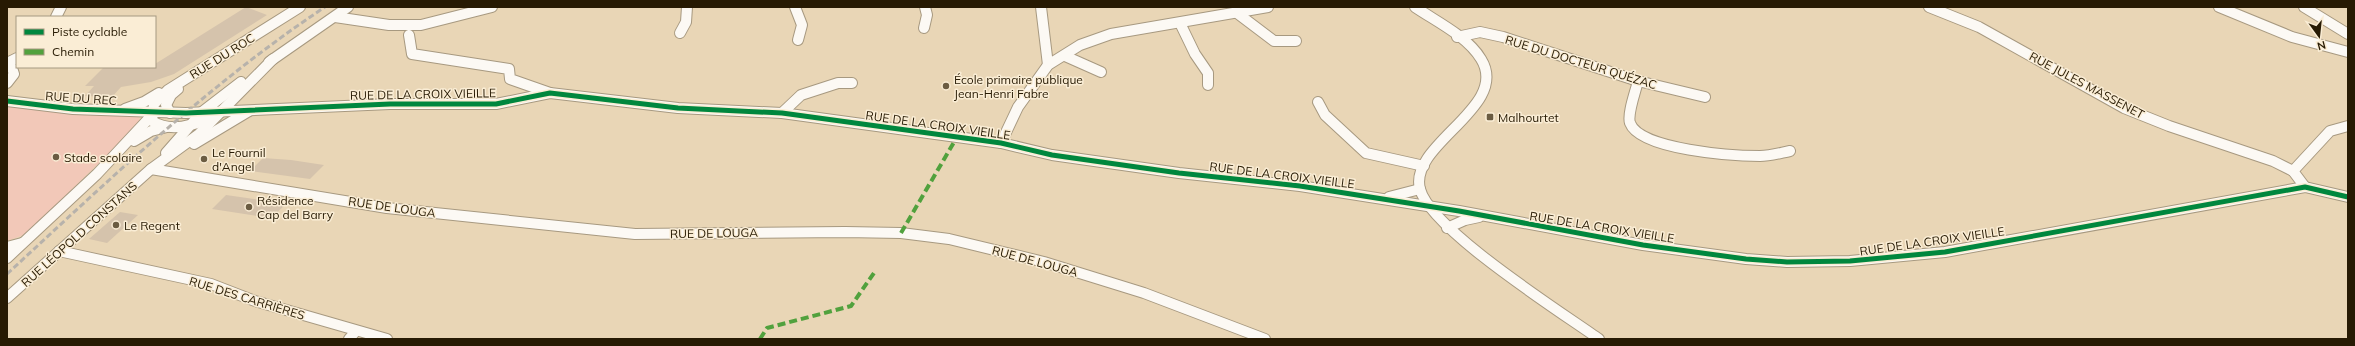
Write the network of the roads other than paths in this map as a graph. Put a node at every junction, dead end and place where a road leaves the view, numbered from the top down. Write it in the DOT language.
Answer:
graph roads {
  1 [pos="61,7"];
  2 [pos="300,7"];
  3 [pos="348,7"];
  4 [pos="492,7"];
  5 [pos="687,7"];
  6 [pos="795,7"];
  7 [pos="925,7"];
  8 [pos="1041,7"];
  9 [pos="1268,7"];
  10 [pos="1415,7"];
  11 [pos="1929,7"];
  12 [pos="2219,7"];
  13 [pos="2294,7"];
  14 [pos="2304,7"];
  15 [pos="1237,13"];
  16 [pos="2314,14"];
  17 [pos="56,16"];
  18 [pos="335,17"];
  19 [pos="1180,23"];
  20 [pos="924,28"];
  21 [pos="680,33"];
  22 [pos="2348,34"];
  23 [pos="410,35"];
  24 [pos="1457,36"];
  25 [pos="798,40"];
  26 [pos="1296,41"];
  27 [pos="2348,52"];
  28 [pos="1065,56"];
  29 [pos="273,59"];
  30 [pos="1048,65"];
  31 [pos="9,66"];
  32 [pos="204,67"];
  33 [pos="1101,72"];
  34 [pos="1638,81"];
  35 [pos="7,83"];
  36 [pos="852,84"];
  37 [pos="1208,85"];
  38 [pos="550,93"];
  39 [pos="1705,97"];
  40 [pos="7,101"];
  41 [pos="1318,102"];
  42 [pos="251,110"];
  43 [pos="118,111"];
  44 [pos="202,112"];
  45 [pos="154,113"];
  46 [pos="170,113"];
  47 [pos="782,113"];
  48 [pos="217,114"];
  49 [pos="190,126"];
  50 [pos="2348,126"];
  51 [pos="169,127"];
  52 [pos="1001,143"];
  53 [pos="1790,151"];
  54 [pos="1424,166"];
  55 [pos="151,170"];
  56 [pos="2293,171"];
  57 [pos="97,174"];
  58 [pos="2305,187"];
  59 [pos="1422,192"];
  60 [pos="2348,197"];
  61 [pos="1382,198"];
  62 [pos="1430,206"];
  63 [pos="1483,216"];
  64 [pos="1447,228"];
  65 [pos="24,242"];
  66 [pos="7,247"];
  67 [pos="59,252"];
  68 [pos="7,258"];
  69 [pos="7,298"];
  70 [pos="352,335"];
  71 [pos="387,339"];
  72 [pos="1265,339"];
  73 [pos="1599,339"];
  1 -- 17 [label="street"];
  2 -- 32 [label="street, RUE DU ROC"];
  3 -- 18 [label="street"];
  4 -- 18 [label="street"];
  5 -- 21 [label="street"];
  6 -- 25 [label="street"];
  7 -- 20 [label="street"];
  8 -- 30 [label="street"];
  9 -- 15 [label="street"];
  10 -- 24 [label="street"];
  11 -- 56 [label="street, RUE JULES MASSENET"];
  12 -- 27 [label="street"];
  13 -- 16 [label="street"];
  14 -- 16 [label="street"];
  15 -- 19 [label="street"];
  15 -- 26 [label="street"];
  16 -- 22 [label="street"];
  18 -- 29 [label="street"];
  19 -- 28 [label="street"];
  19 -- 37 [label="street"];
  23 -- 38 [label="street"];
  24 -- 34 [label="street, RUE DU DOCTEUR QUÉZAC"];
  24 -- 54 [label="street"];
  28 -- 30 [label="street"];
  28 -- 33 [label="street"];
  29 -- 44 [label="street, RUE LÉOPOLD CONSTANS"];
  29 -- 48 [label="street, RUE LÉOPOLD CONSTANS"];
  30 -- 52 [label="street"];
  31 -- 35 [label="street"];
  32 -- 43 [label="street"];
  32 -- 45 [label="street, RUE DU ROC"];
  32 -- 46 [label="street"];
  34 -- 39 [label="street, RUE DU DOCTEUR QUÉZAC"];
  34 -- 53 [label="street"];
  36 -- 47 [label="street"];
  38 -- 42 [label="street, RUE DE LA CROIX VIEILLE"];
  38 -- 47 [label="street, RUE DE LA CROIX VIEILLE"];
  40 -- 43 [label="street, RUE DU REC"];
  41 -- 54 [label="street"];
  42 -- 48 [label="street, RUE DE LA CROIX VIEILLE"];
  42 -- 55 [label="street, RUE LÉOPOLD CONSTANS"];
  43 -- 45 [label="street, RUE DU REC"];
  44 -- 46 [label="street, RUE DE LA CROIX VIEILLE"];
  44 -- 48 [label="street, RUE DE LA CROIX VIEILLE"];
  44 -- 49 [label="street, RUE LÉOPOLD CONSTANS"];
  45 -- 46 [label="street, RUE DE LA CROIX VIEILLE"];
  45 -- 51 [label="street, RUE DE LA CROIX VIEILLE"];
  45 -- 57 [label="street, RUE DU ROC"];
  47 -- 52 [label="street, RUE DE LA CROIX VIEILLE"];
  48 -- 49 [label="street, RUE DE LA CROIX VIEILLE"];
  48 -- 55 [label="street, RUE LÉOPOLD CONSTANS"];
  49 -- 51 [label="street, RUE DE LA CROIX VIEILLE"];
  49 -- 55 [label="street, RUE LÉOPOLD CONSTANS"];
  50 -- 56 [label="street"];
  51 -- 57 [label="street"];
  52 -- 61 [label="street, RUE DE LA CROIX VIEILLE"];
  54 -- 59 [label="street"];
  55 -- 67 [label="street, RUE LÉOPOLD CONSTANS"];
  55 -- 72 [label="street, RUE DE LOUGA"];
  56 -- 58 [label="street"];
  57 -- 65 [label="street"];
  58 -- 60 [label="street"];
  58 -- 63 [label="street, RUE DE LA CROIX VIEILLE"];
  59 -- 61 [label="street, RUE DE LA CROIX VIEILLE"];
  59 -- 62 [label="street"];
  61 -- 62 [label="street, RUE DE LA CROIX VIEILLE"];
  62 -- 63 [label="street, RUE DE LA CROIX VIEILLE"];
  62 -- 64 [label="street"];
  63 -- 64 [label="street, RUE DE LA CROIX VIEILLE"];
  64 -- 73 [label="street"];
  65 -- 66 [label="street"];
  65 -- 68 [label="street"];
  67 -- 69 [label="street, RUE LÉOPOLD CONSTANS"];
  67 -- 70 [label="street, RUE DES CARRIÈRES"];
  70 -- 71 [label="street, RUE DES CARRIÈRES"];
}
